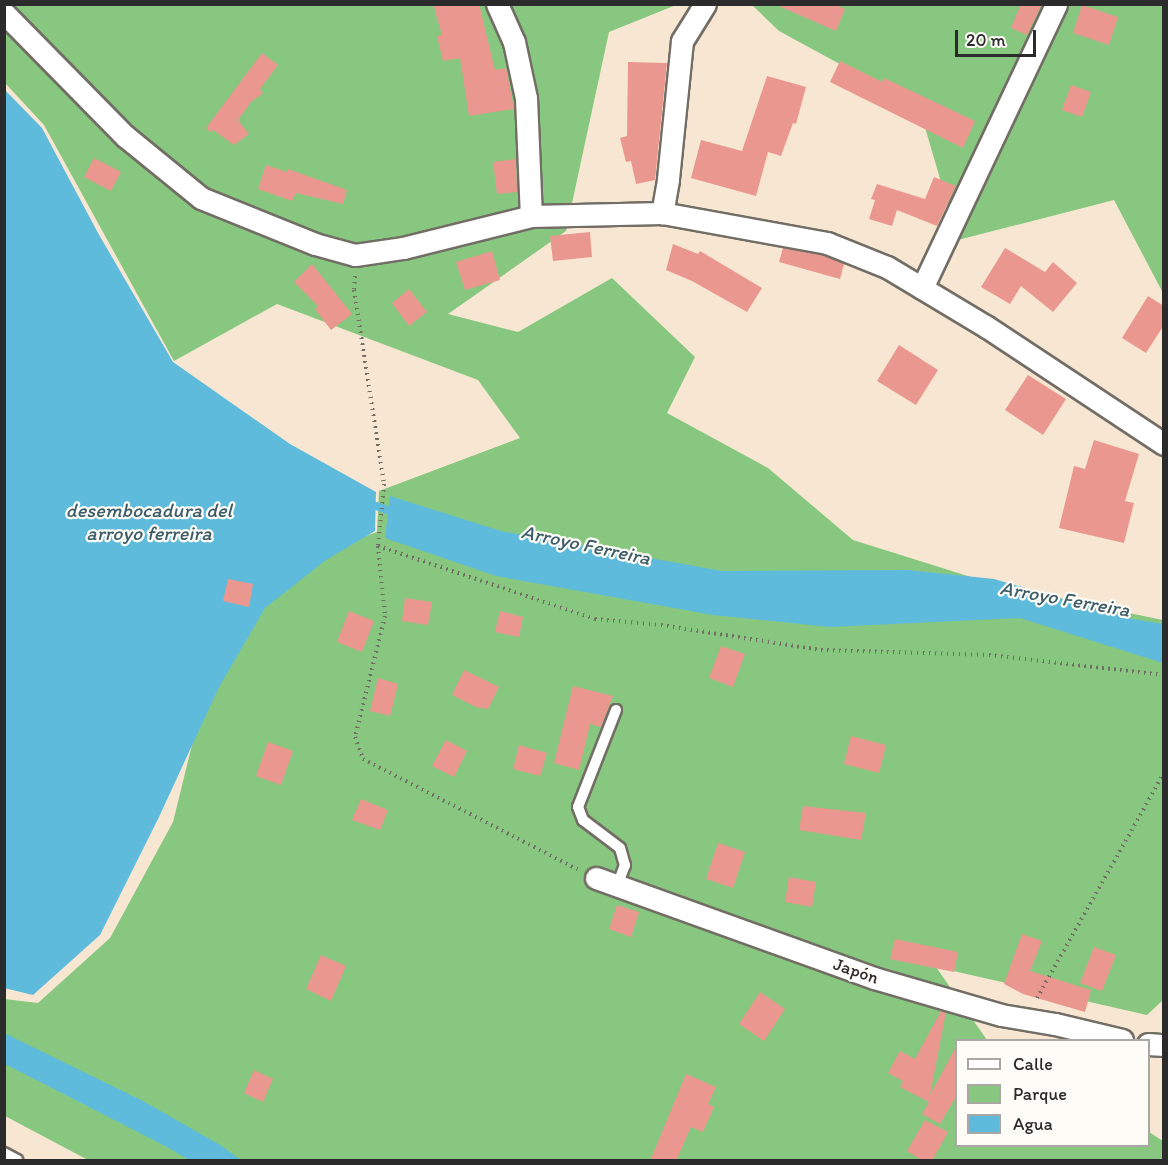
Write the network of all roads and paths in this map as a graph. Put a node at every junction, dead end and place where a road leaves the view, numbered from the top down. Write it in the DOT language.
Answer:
graph roads {
  1 [pos="497,4"];
  2 [pos="705,4"];
  3 [pos="1056,4"];
  4 [pos="4,14"];
  5 [pos="662,213"];
  6 [pos="531,216"];
  7 [pos="356,255"];
  8 [pos="922,288"];
  9 [pos="1164,444"];
  10 [pos="378,546"];
  11 [pos="1164,675"];
  12 [pos="616,710"];
  13 [pos="1164,773"];
  14 [pos="596,878"];
  15 [pos="617,886"];
  16 [pos="1024,1019"];
  17 [pos="1113,1039"];
  18 [pos="4,1154"];
  19 [pos="17,1161"];
  1 -- 6 [label="street"];
  2 -- 5 [label="street"];
  3 -- 8 [label="street"];
  4 -- 7 [label="street"];
  5 -- 6 [label="street"];
  5 -- 8 [label="street"];
  6 -- 7 [label="street"];
  7 -- 10 [label="path"];
  8 -- 9 [label="street"];
  10 -- 11 [label="path"];
  10 -- 14 [label="path"];
  12 -- 15 [label="lane"];
  13 -- 16 [label="path"];
  14 -- 15 [label="street, Japón"];
  15 -- 16 [label="street, Japón"];
  16 -- 17 [label="street, Japón"];
  18 -- 19 [label="lane"];
}
